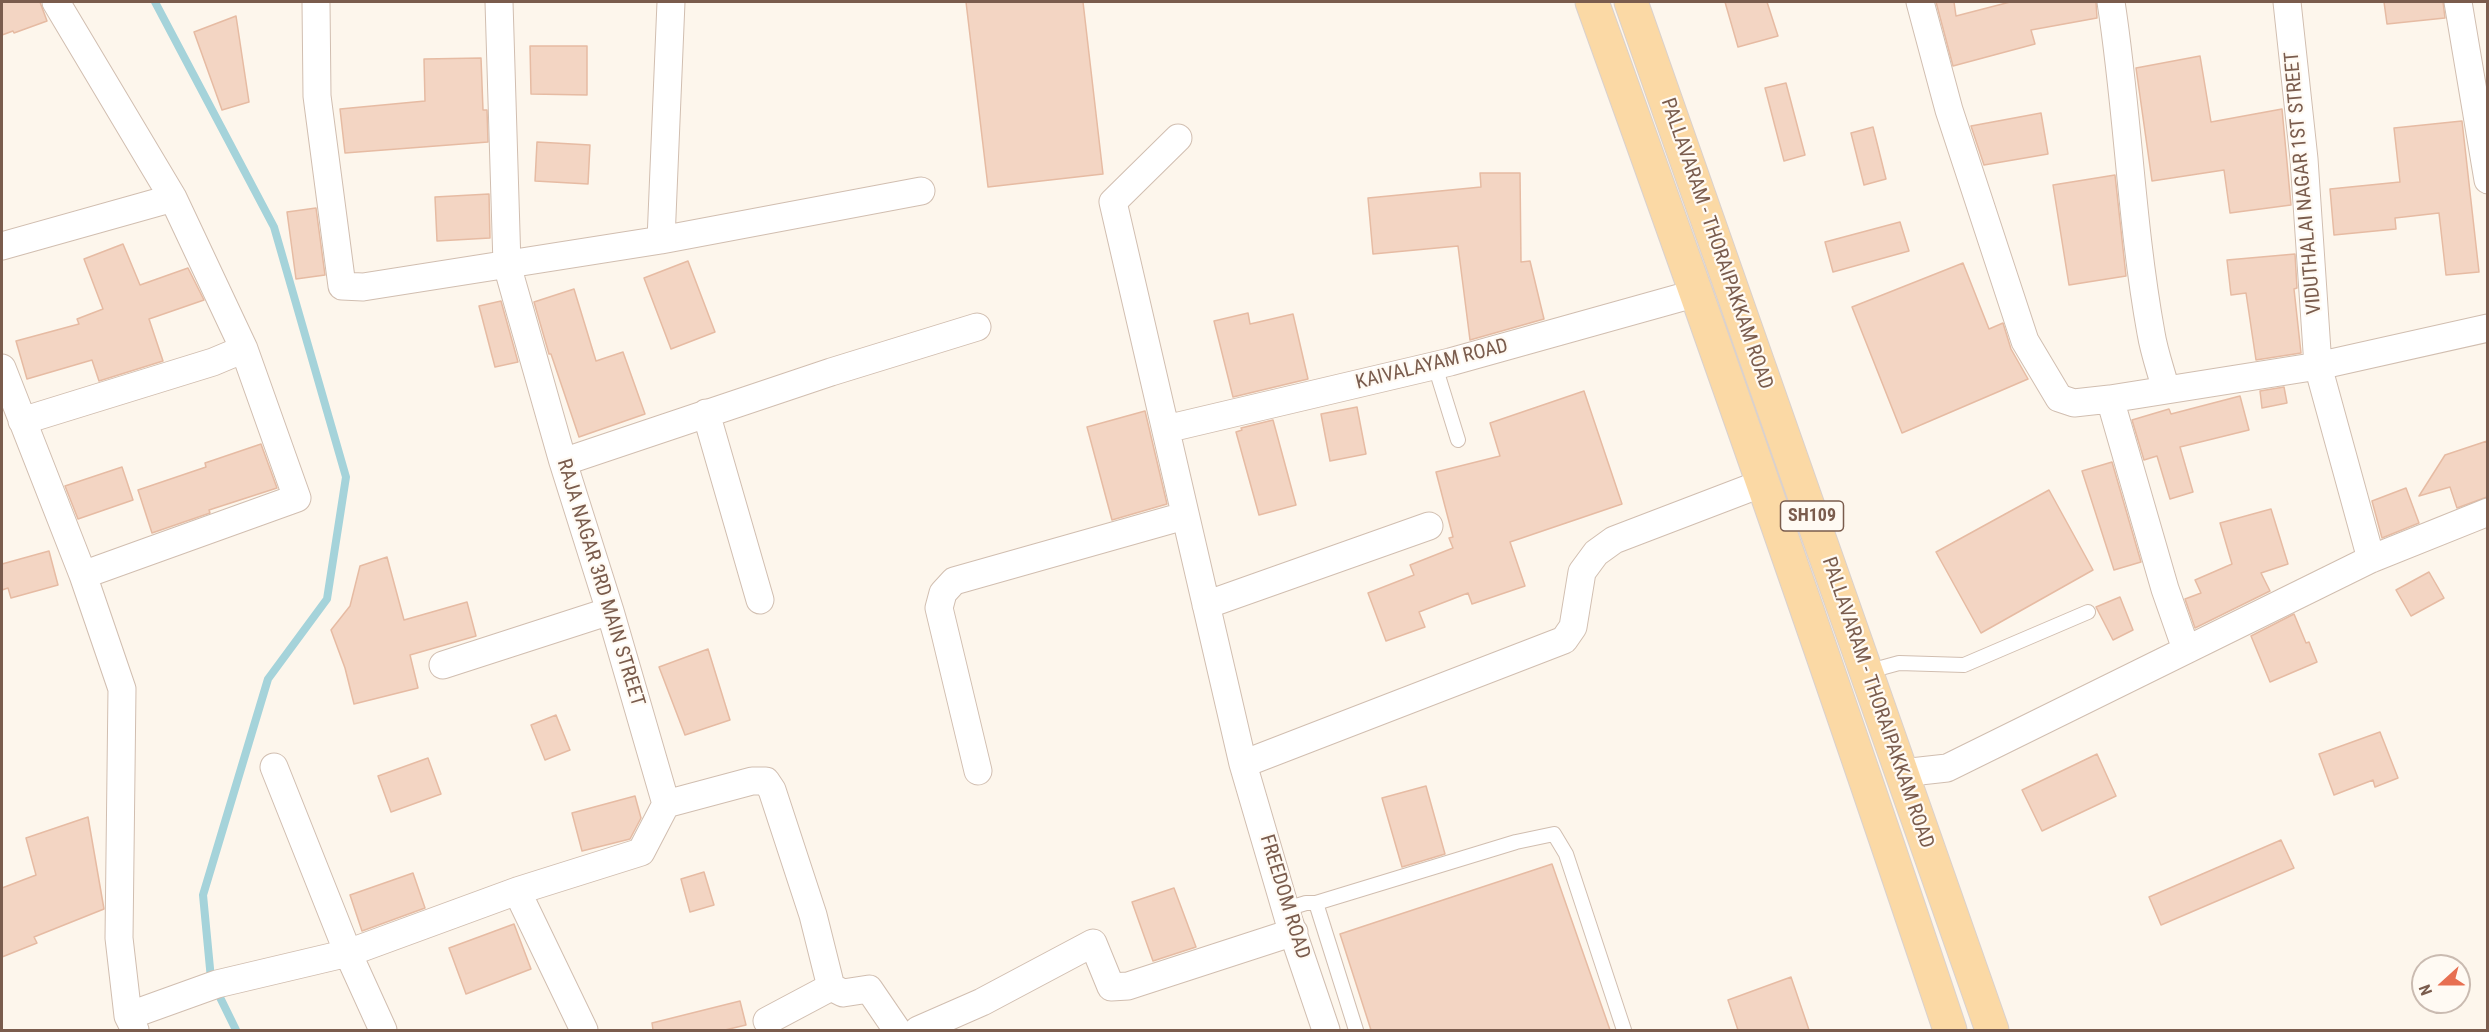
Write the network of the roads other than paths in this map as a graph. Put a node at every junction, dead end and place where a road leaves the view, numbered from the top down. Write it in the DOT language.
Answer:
graph roads {
  1 [pos="56,2"];
  2 [pos="316,2"];
  3 [pos="500,2"];
  4 [pos="670,2"];
  5 [pos="1592,2"];
  6 [pos="1631,2"];
  7 [pos="1920,2"];
  8 [pos="2111,2"];
  9 [pos="2287,2"];
  10 [pos="2458,2"];
  11 [pos="1178,138"];
  12 [pos="2487,180"];
  13 [pos="921,190"];
  14 [pos="173,198"];
  15 [pos="662,240"];
  16 [pos="2,246"];
  17 [pos="507,266"];
  18 [pos="1697,292"];
  19 [pos="977,327"];
  20 [pos="2487,328"];
  21 [pos="244,349"];
  22 [pos="1435,366"];
  23 [pos="2318,366"];
  24 [pos="2,368"];
  25 [pos="2166,390"];
  26 [pos="2110,399"];
  27 [pos="706,413"];
  28 [pos="22,421"];
  29 [pos="1166,429"];
  30 [pos="1458,440"];
  31 [pos="563,462"];
  32 [pos="1763,483"];
  33 [pos="2487,512"];
  34 [pos="1184,516"];
  35 [pos="1429,526"];
  36 [pos="2371,559"];
  37 [pos="83,575"];
  38 [pos="760,600"];
  39 [pos="1206,605"];
  40 [pos="610,611"];
  41 [pos="2088,612"];
  42 [pos="2186,649"];
  43 [pos="443,665"];
  44 [pos="1866,672"];
  45 [pos="1886,728"];
  46 [pos="1852,737"];
  47 [pos="1243,764"];
  48 [pos="273,767"];
  49 [pos="978,771"];
  50 [pos="1902,773"];
  51 [pos="666,804"];
  52 [pos="517,891"];
  53 [pos="1316,903"];
  54 [pos="1290,920"];
  55 [pos="348,953"];
  56 [pos="831,987"];
  57 [pos="133,1020"];
  58 [pos="767,1021"];
  59 [pos="383,1030"];
  60 [pos="584,1030"];
  61 [pos="897,1030"];
  62 [pos="918,1030"];
  63 [pos="1326,1030"];
  64 [pos="1356,1030"];
  65 [pos="1624,1030"];
  66 [pos="1950,1030"];
  67 [pos="1992,1030"];
  1 -- 14 [label="street"];
  2 -- 17 [label="street"];
  3 -- 17 [label="street, RAJA NAGAR 3RD MAIN STREET"];
  4 -- 15 [label="street"];
  5 -- 18 [label="main road, PALLAVARAM - THORAIPAKKAM ROAD / SH109"];
  6 -- 44 [label="main road, PALLAVARAM - THORAIPAKKAM ROAD / SH109"];
  7 -- 26 [label="street"];
  8 -- 25 [label="street"];
  9 -- 23 [label="street, VIDUTHALAI NAGAR 1ST STREET"];
  10 -- 12 [label="street"];
  11 -- 29 [label="street, FREEDOM ROAD"];
  13 -- 15 [label="street"];
  14 -- 16 [label="street"];
  14 -- 21 [label="street"];
  15 -- 17 [label="street"];
  17 -- 31 [label="street, RAJA NAGAR 3RD MAIN STREET"];
  18 -- 22 [label="street, KAIVALAYAM ROAD"];
  18 -- 32 [label="main road, PALLAVARAM - THORAIPAKKAM ROAD / SH109"];
  19 -- 27 [label="street"];
  20 -- 23 [label="street"];
  21 -- 28 [label="street"];
  21 -- 37 [label="street"];
  22 -- 29 [label="street, KAIVALAYAM ROAD"];
  22 -- 30 [label="lane"];
  23 -- 25 [label="street"];
  23 -- 36 [label="street, VIDUTHALAI NAGAR 1ST STREET"];
  24 -- 28 [label="street"];
  25 -- 26 [label="street"];
  26 -- 42 [label="street"];
  27 -- 31 [label="street"];
  27 -- 38 [label="street"];
  28 -- 37 [label="street"];
  29 -- 34 [label="street, FREEDOM ROAD"];
  31 -- 40 [label="street, RAJA NAGAR 3RD MAIN STREET"];
  32 -- 46 [label="main road, PALLAVARAM - THORAIPAKKAM ROAD / SH109"];
  32 -- 47 [label="street"];
  33 -- 36 [label="street"];
  34 -- 39 [label="street, FREEDOM ROAD"];
  34 -- 49 [label="street"];
  35 -- 39 [label="street"];
  36 -- 42 [label="street"];
  37 -- 57 [label="street"];
  39 -- 47 [label="street, FREEDOM ROAD"];
  40 -- 43 [label="street"];
  40 -- 51 [label="street, RAJA NAGAR 3RD MAIN STREET"];
  41 -- 44 [label="lane"];
  42 -- 50 [label="street"];
  44 -- 45 [label="main road, PALLAVARAM - THORAIPAKKAM ROAD / SH109"];
  45 -- 46 [label="main road"];
  45 -- 50 [label="main road, PALLAVARAM - THORAIPAKKAM ROAD / SH109"];
  46 -- 66 [label="main road, PALLAVARAM - THORAIPAKKAM ROAD / SH109"];
  47 -- 54 [label="street, FREEDOM ROAD"];
  48 -- 55 [label="street"];
  50 -- 67 [label="main road, PALLAVARAM - THORAIPAKKAM ROAD / SH109"];
  51 -- 52 [label="street"];
  51 -- 56 [label="street"];
  52 -- 55 [label="street"];
  52 -- 60 [label="street"];
  53 -- 54 [label="lane"];
  53 -- 64 [label="lane"];
  53 -- 65 [label="lane"];
  54 -- 62 [label="street"];
  54 -- 63 [label="street, FREEDOM ROAD"];
  55 -- 57 [label="street"];
  55 -- 59 [label="street"];
  56 -- 58 [label="street"];
  56 -- 61 [label="street"];
}
